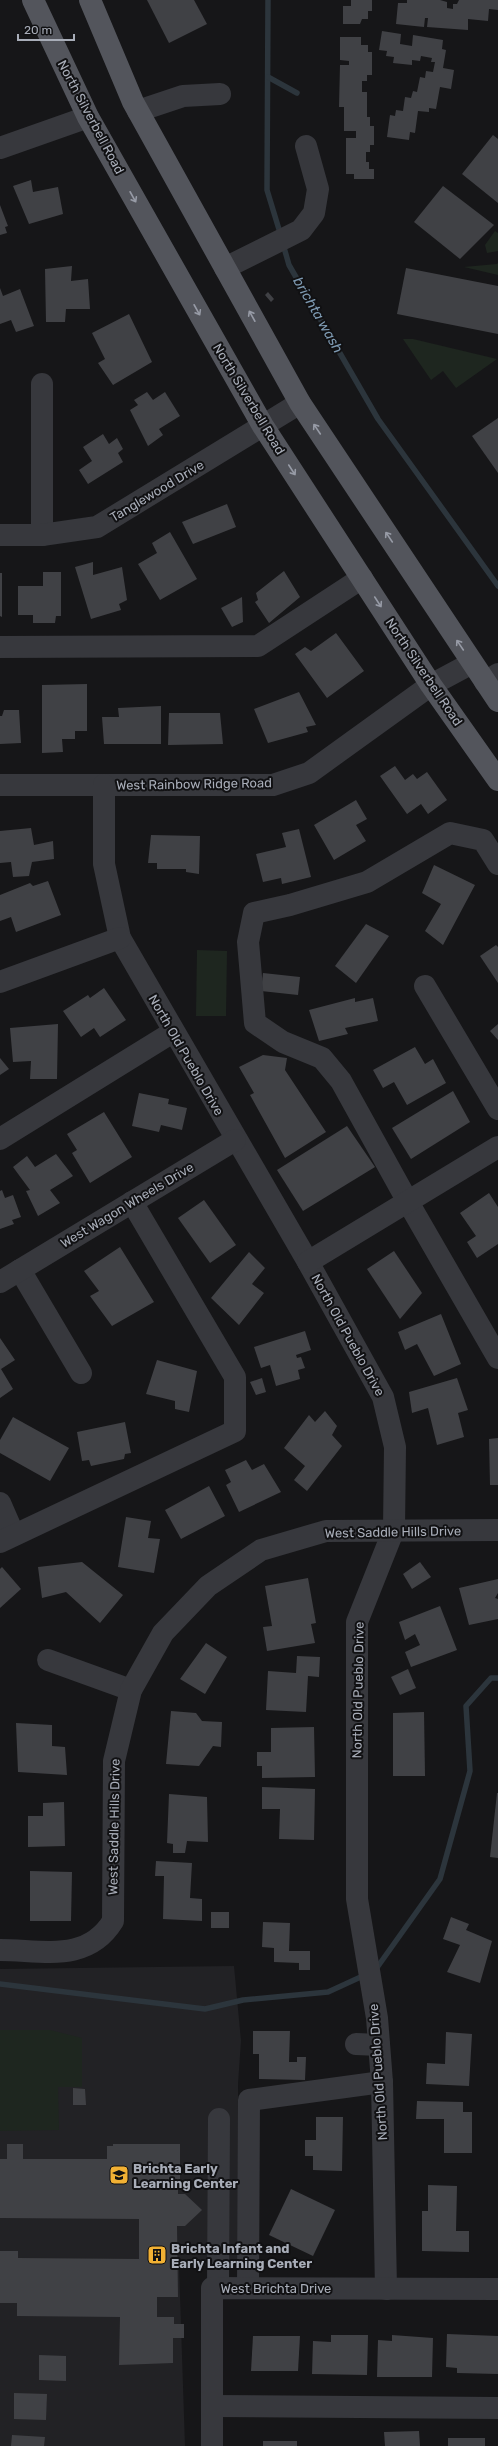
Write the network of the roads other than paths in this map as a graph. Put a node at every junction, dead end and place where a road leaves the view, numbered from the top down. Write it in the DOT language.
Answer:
graph roads {
  1 [pos="32,0"];
  2 [pos="90,0"];
  3 [pos="220,94"];
  4 [pos="138,111"];
  5 [pos="88,117"];
  6 [pos="306,146"];
  7 [pos="0,148"];
  8 [pos="225,268"];
  9 [pos="42,384"];
  10 [pos="300,403"];
  11 [pos="263,426"];
  12 [pos="42,535"];
  13 [pos="0,536"];
  14 [pos="362,578"];
  15 [pos="0,647"];
  16 [pos="472,663"];
  17 [pos="492,678"];
  18 [pos="431,686"];
  19 [pos="498,701"];
  20 [pos="498,780"];
  21 [pos="0,785"];
  22 [pos="104,785"];
  23 [pos="498,864"];
  24 [pos="120,938"];
  25 [pos="0,982"];
  26 [pos="425,986"];
  27 [pos="173,1032"];
  28 [pos="498,1110"];
  29 [pos="0,1139"];
  30 [pos="235,1140"];
  31 [pos="498,1147"];
  32 [pos="132,1202"];
  33 [pos="408,1202"];
  34 [pos="308,1262"];
  35 [pos="20,1270"];
  36 [pos="0,1282"];
  37 [pos="498,1358"];
  38 [pos="81,1373"];
  39 [pos="0,1503"];
  40 [pos="394,1529"];
  41 [pos="498,1530"];
  42 [pos="7,1538"];
  43 [pos="48,1660"];
  44 [pos="131,1690"];
  45 [pos="0,1950"];
  46 [pos="356,2044"];
  47 [pos="379,2045"];
  48 [pos="382,2082"];
  49 [pos="219,2119"];
  50 [pos="218,2288"];
  51 [pos="248,2288"];
  52 [pos="386,2288"];
  53 [pos="498,2289"];
  54 [pos="212,2406"];
  55 [pos="498,2408"];
  56 [pos="212,2446"];
  1 -- 5 [label="main road, North Silverbell Road"];
  2 -- 4 [label="main road"];
  3 -- 4 [label="street"];
  4 -- 8 [label="main road"];
  5 -- 7 [label="street"];
  5 -- 11 [label="main road, North Silverbell Road, one-way"];
  6 -- 8 [label="street"];
  10 -- 8 [label="main road, one-way"];
  9 -- 12 [label="street"];
  10 -- 11 [label="street, Tanglewood Drive"];
  16 -- 10 [label="main road, one-way"];
  11 -- 12 [label="street, Tanglewood Drive"];
  11 -- 14 [label="main road, North Silverbell Road, one-way"];
  12 -- 13 [label="street, Tanglewood Drive"];
  14 -- 15 [label="street"];
  14 -- 18 [label="main road, North Silverbell Road, one-way"];
  16 -- 17 [label="main road"];
  16 -- 18 [label="street, West Rainbow Ridge Road"];
  17 -- 19 [label="main road"];
  18 -- 20 [label="main road, North Silverbell Road"];
  18 -- 22 [label="street, West Rainbow Ridge Road"];
  21 -- 22 [label="street, West Rainbow Ridge Road"];
  22 -- 24 [label="street, North Old Pueblo Drive"];
  23 -- 33 [label="street"];
  24 -- 25 [label="street"];
  24 -- 27 [label="street, North Old Pueblo Drive"];
  26 -- 28 [label="street"];
  27 -- 29 [label="street"];
  27 -- 30 [label="street, North Old Pueblo Drive"];
  30 -- 32 [label="street, West Wagon Wheels Drive"];
  30 -- 34 [label="street, North Old Pueblo Drive"];
  31 -- 33 [label="street"];
  32 -- 35 [label="street, West Wagon Wheels Drive"];
  32 -- 42 [label="street"];
  33 -- 34 [label="street"];
  33 -- 37 [label="street"];
  34 -- 40 [label="street, North Old Pueblo Drive"];
  35 -- 36 [label="street, West Wagon Wheels Drive"];
  35 -- 38 [label="street"];
  39 -- 42 [label="street"];
  40 -- 41 [label="street, West Saddle Hills Drive"];
  40 -- 44 [label="street, West Saddle Hills Drive"];
  40 -- 47 [label="street, North Old Pueblo Drive"];
  43 -- 44 [label="street"];
  44 -- 45 [label="street, West Saddle Hills Drive"];
  46 -- 47 [label="street"];
  47 -- 48 [label="street, North Old Pueblo Drive"];
  48 -- 51 [label="street"];
  48 -- 52 [label="street, North Old Pueblo Drive"];
  49 -- 50 [label="street"];
  50 -- 51 [label="street, West Brichta Drive"];
  50 -- 54 [label="street, West Brichta Drive"];
  51 -- 52 [label="street, West Brichta Drive"];
  52 -- 53 [label="street, West Brichta Drive"];
  54 -- 55 [label="street"];
  54 -- 56 [label="street, West Brichta Drive"];
}
